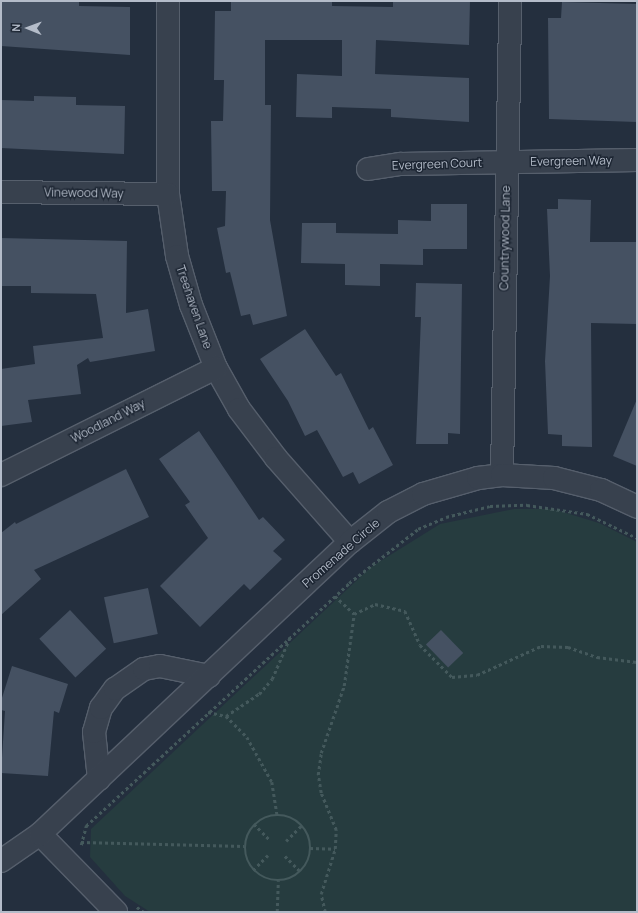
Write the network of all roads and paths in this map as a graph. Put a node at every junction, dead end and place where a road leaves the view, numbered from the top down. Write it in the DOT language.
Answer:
graph roads {
  1 [pos="168,1"];
  2 [pos="510,1"];
  3 [pos="637,160"];
  4 [pos="506,162"];
  5 [pos="368,169"];
  6 [pos="1,192"];
  7 [pos="168,194"];
  8 [pos="216,368"];
  9 [pos="1,475"];
  10 [pos="502,475"];
  11 [pos="637,507"];
  12 [pos="637,538"];
  13 [pos="350,542"];
  14 [pos="335,596"];
  15 [pos="354,614"];
  16 [pos="291,636"];
  17 [pos="637,662"];
  18 [pos="209,676"];
  19 [pos="208,712"];
  20 [pos="226,716"];
  21 [pos="99,779"];
  22 [pos="277,815"];
  23 [pos="254,824"];
  24 [pos="302,825"];
  25 [pos="40,834"];
  26 [pos="270,840"];
  27 [pos="286,841"];
  28 [pos="244,846"];
  29 [pos="310,848"];
  30 [pos="335,849"];
  31 [pos="268,855"];
  32 [pos="285,856"];
  33 [pos="1,860"];
  34 [pos="253,870"];
  35 [pos="301,872"];
  36 [pos="278,881"];
  37 [pos="116,912"];
  38 [pos="277,912"];
  39 [pos="324,912"];
  1 -- 7 [label="street, Treehaven Lane"];
  2 -- 4 [label="street, Countrywood Lane"];
  3 -- 4 [label="street, Evergreen Way"];
  4 -- 5 [label="street, Evergreen Court"];
  4 -- 10 [label="street, Countrywood Lane"];
  6 -- 7 [label="street, Vinewood Way"];
  7 -- 8 [label="street, Treehaven Lane"];
  8 -- 9 [label="street, Woodland Way"];
  8 -- 13 [label="street, Treehaven Lane"];
  10 -- 11 [label="street, Promenade Circle"];
  10 -- 13 [label="street, Promenade Circle"];
  12 -- 14 [label="path"];
  13 -- 18 [label="street, Promenade Circle"];
  14 -- 15 [label="path"];
  14 -- 16 [label="path"];
  15 -- 17 [label="path"];
  15 -- 30 [label="path"];
  16 -- 19 [label="path"];
  16 -- 20 [label="path"];
  18 -- 21 [label="street, Promenade Circle"];
  18 -- 21 [label="street"];
  19 -- 20 [label="path"];
  19 -- 28 [label="path"];
  20 -- 22 [label="path"];
  21 -- 25 [label="street, Promenade Circle"];
  22 -- 23 [label="path"];
  22 -- 24 [label="path"];
  23 -- 26 [label="path"];
  23 -- 28 [label="path"];
  24 -- 27 [label="path"];
  24 -- 29 [label="path"];
  25 -- 33 [label="street, Promenade Circle"];
  25 -- 37 [label="street"];
  28 -- 34 [label="path"];
  29 -- 30 [label="path"];
  29 -- 35 [label="path"];
  30 -- 39 [label="path"];
  31 -- 34 [label="path"];
  32 -- 35 [label="path"];
  34 -- 36 [label="path"];
  35 -- 36 [label="path"];
  36 -- 38 [label="path"];
}
